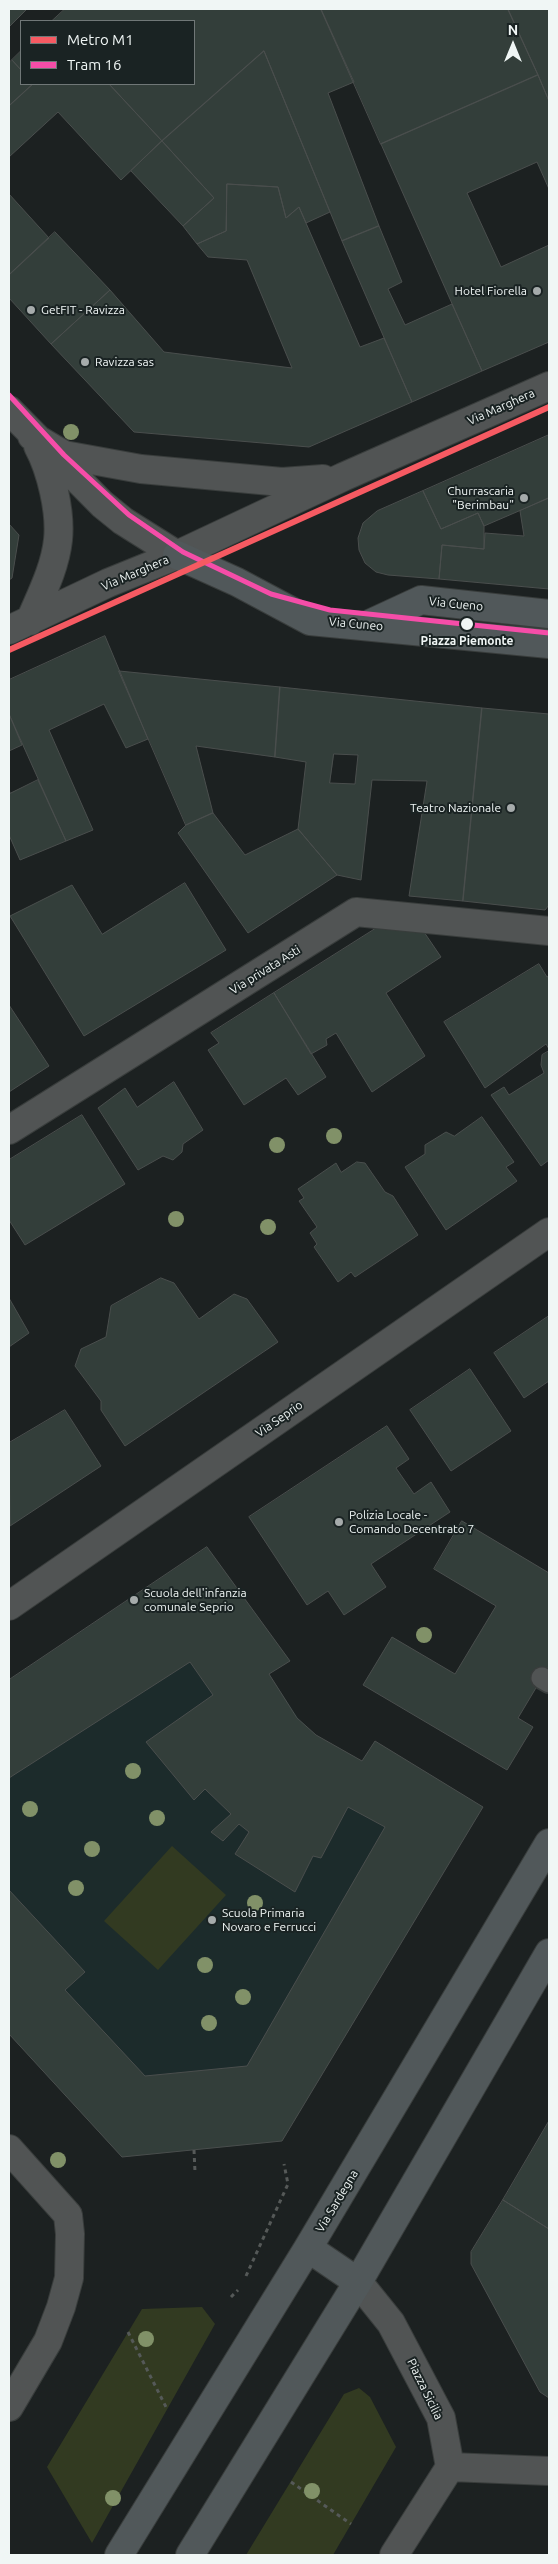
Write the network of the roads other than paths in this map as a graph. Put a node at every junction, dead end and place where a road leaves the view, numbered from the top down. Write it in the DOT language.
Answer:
graph roads {
  1 [pos="549,386"];
  2 [pos="9,410"];
  3 [pos="32,436"];
  4 [pos="343,476"];
  5 [pos="177,555"];
  6 [pos="549,614"];
  7 [pos="367,625"];
  8 [pos="19,626"];
  9 [pos="549,644"];
  10 [pos="549,930"];
  11 [pos="9,1130"];
  12 [pos="549,1232"];
  13 [pos="9,1606"];
  14 [pos="549,1843"];
  15 [pos="549,1952"];
  16 [pos="9,2149"];
  17 [pos="308,2248"];
  18 [pos="358,2282"];
  19 [pos="9,2407"];
  20 [pos="450,2467"];
  21 [pos="549,2471"];
  22 [pos="119,2555"];
  23 [pos="190,2555"];
  24 [pos="394,2555"];
  1 -- 4 [label="street, Via Marghera"];
  2 -- 3 [label="street"];
  3 -- 4 [label="street, Via Marghera"];
  3 -- 5 [label="street"];
  3 -- 8 [label="street"];
  4 -- 5 [label="street, Via Marghera"];
  5 -- 7 [label="main road, Via Cuneo"];
  5 -- 8 [label="street, Via Marghera"];
  6 -- 7 [label="main road, Via Cueno"];
  7 -- 9 [label="main road, Via Cuneo"];
  10 -- 11 [label="street, Via privata Asti"];
  12 -- 13 [label="street, Via Seprio"];
  14 -- 17 [label="main road, Via Sardegna"];
  15 -- 18 [label="main road"];
  16 -- 19 [label="street"];
  17 -- 18 [label="main road, Piazza Sicilia"];
  17 -- 22 [label="main road, Via Sardegna"];
  18 -- 20 [label="street, Piazza Sicilia"];
  18 -- 23 [label="main road"];
  20 -- 21 [label="street"];
  20 -- 24 [label="street"];
}
